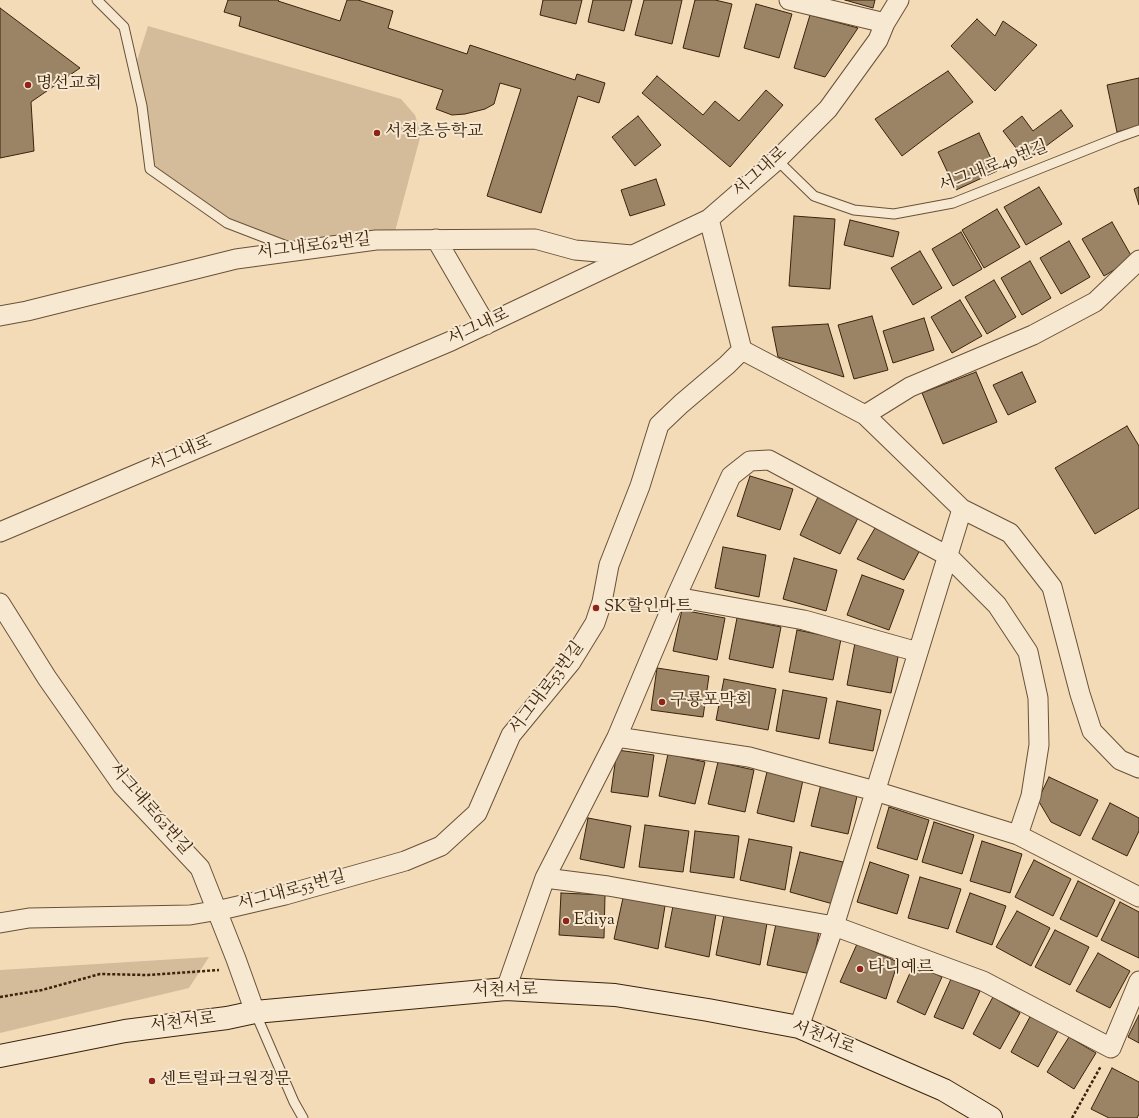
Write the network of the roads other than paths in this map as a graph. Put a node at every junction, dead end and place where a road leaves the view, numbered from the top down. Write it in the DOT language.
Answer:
graph roads {
  1 [pos="97,0"];
  2 [pos="789,0"];
  3 [pos="899,0"];
  4 [pos="885,23"];
  5 [pos="1139,130"];
  6 [pos="777,160"];
  7 [pos="710,218"];
  8 [pos="436,240"];
  9 [pos="298,250"];
  10 [pos="633,256"];
  11 [pos="1139,260"];
  12 [pos="0,316"];
  13 [pos="486,325"];
  14 [pos="742,350"];
  15 [pos="865,415"];
  16 [pos="962,510"];
  17 [pos="0,532"];
  18 [pos="948,556"];
  19 [pos="676,597"];
  20 [pos="0,603"];
  21 [pos="918,652"];
  22 [pos="617,737"];
  23 [pos="1139,768"];
  24 [pos="875,791"];
  25 [pos="1018,835"];
  26 [pos="545,878"];
  27 [pos="1139,897"];
  28 [pos="217,910"];
  29 [pos="0,923"];
  30 [pos="834,926"];
  31 [pos="1139,981"];
  32 [pos="506,989"];
  33 [pos="255,1012"];
  34 [pos="799,1028"];
  35 [pos="0,1056"];
  36 [pos="303,1118"];
  37 [pos="990,1118"];
  1 -- 9 [label="lane"];
  2 -- 4 [label="street"];
  3 -- 4 [label="street, 서그내로"];
  4 -- 6 [label="street, 서그내로"];
  5 -- 6 [label="lane, 서그내로49번길"];
  6 -- 7 [label="street, 서그내로"];
  7 -- 10 [label="street, 서그내로"];
  7 -- 14 [label="street"];
  8 -- 9 [label="street, 서그내로62번길"];
  8 -- 10 [label="street, 서그내로62번길"];
  8 -- 13 [label="street"];
  9 -- 12 [label="street, 서그내로62번길"];
  10 -- 13 [label="street, 서그내로"];
  11 -- 15 [label="street"];
  13 -- 17 [label="street, 서그내로"];
  14 -- 15 [label="street"];
  14 -- 28 [label="street, 서그내로53번길"];
  15 -- 16 [label="street"];
  16 -- 18 [label="street"];
  16 -- 23 [label="street"];
  18 -- 19 [label="street"];
  18 -- 21 [label="street"];
  18 -- 25 [label="street"];
  19 -- 21 [label="street"];
  19 -- 22 [label="street"];
  20 -- 28 [label="street, 서그내로62번길"];
  21 -- 24 [label="street"];
  22 -- 24 [label="street"];
  22 -- 26 [label="street"];
  24 -- 25 [label="street"];
  24 -- 30 [label="street"];
  25 -- 27 [label="street"];
  26 -- 30 [label="street"];
  26 -- 32 [label="street"];
  28 -- 29 [label="street, 서그내로53번길"];
  28 -- 33 [label="street, 서그내로62번길"];
  30 -- 31 [label="street"];
  30 -- 34 [label="street"];
  32 -- 33 [label="street, 서천서로"];
  32 -- 34 [label="street, 서천서로"];
  33 -- 35 [label="street, 서천서로"];
  33 -- 36 [label="lane"];
  34 -- 37 [label="street, 서천서로"];
}
